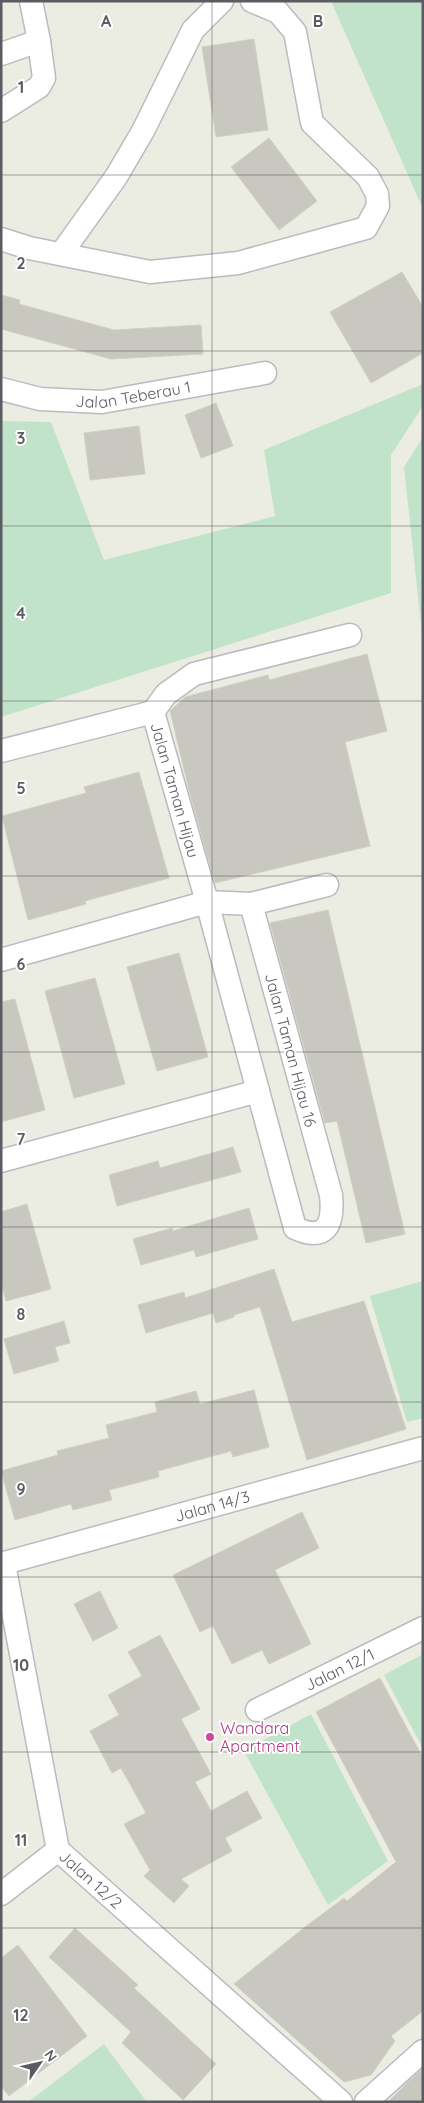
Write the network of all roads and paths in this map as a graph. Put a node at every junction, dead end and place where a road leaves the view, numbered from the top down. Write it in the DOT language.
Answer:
graph roads {
  1 [pos="31,1"];
  2 [pos="222,1"];
  3 [pos="252,1"];
  4 [pos="39,41"];
  5 [pos="1,54"];
  6 [pos="1,111"];
  7 [pos="1,239"];
  8 [pos="61,254"];
  9 [pos="265,374"];
  10 [pos="1,388"];
  11 [pos="350,635"];
  12 [pos="153,712"];
  13 [pos="1,751"];
  14 [pos="327,885"];
  15 [pos="207,902"];
  16 [pos="251,904"];
  17 [pos="1,960"];
  18 [pos="258,1091"];
  19 [pos="1,1161"];
  20 [pos="331,1195"];
  21 [pos="423,1448"];
  22 [pos="3,1564"];
  23 [pos="423,1628"];
  24 [pos="257,1710"];
  25 [pos="58,1850"];
  26 [pos="1,1894"];
  27 [pos="423,2050"];
  28 [pos="341,2102"];
  29 [pos="366,2102"];
  1 -- 4 [label="street"];
  2 -- 8 [label="street"];
  3 -- 8 [label="street"];
  4 -- 5 [label="street"];
  4 -- 6 [label="street"];
  7 -- 8 [label="street"];
  9 -- 10 [label="street, Jalan Teberau 1"];
  11 -- 12 [label="street"];
  12 -- 13 [label="street, Jalan Taman Hijau"];
  12 -- 15 [label="street, Jalan Taman Hijau"];
  14 -- 16 [label="street"];
  15 -- 16 [label="street"];
  15 -- 17 [label="street"];
  15 -- 18 [label="street, Jalan Taman Hijau"];
  16 -- 20 [label="street, Jalan Taman Hijau 16"];
  18 -- 19 [label="street"];
  18 -- 20 [label="street, Jalan Taman Hijau"];
  21 -- 22 [label="street, Jalan 14/3"];
  22 -- 25 [label="street, Jalan 12/2"];
  23 -- 24 [label="street, Jalan 12/1"];
  25 -- 26 [label="street"];
  25 -- 28 [label="street, Jalan 12/2"];
  27 -- 29 [label="street"];
}
